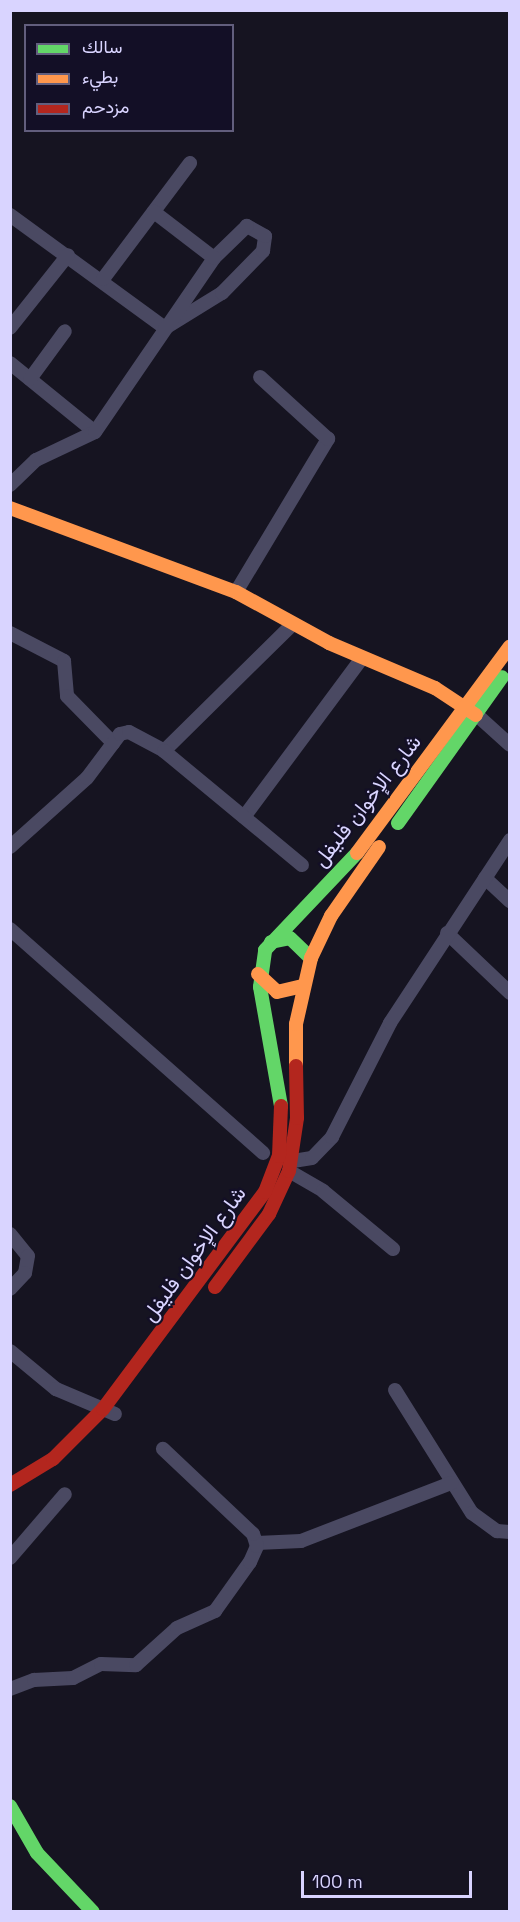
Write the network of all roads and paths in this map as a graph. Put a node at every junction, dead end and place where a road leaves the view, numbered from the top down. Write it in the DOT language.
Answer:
graph roads {
  1 [pos="190,163"];
  2 [pos="154,212"];
  3 [pos="10,215"];
  4 [pos="68,255"];
  5 [pos="214,258"];
  6 [pos="103,279"];
  7 [pos="10,328"];
  8 [pos="165,328"];
  9 [pos="64,331"];
  10 [pos="10,363"];
  11 [pos="260,377"];
  12 [pos="30,379"];
  13 [pos="95,432"];
  14 [pos="10,485"];
  15 [pos="10,508"];
  16 [pos="236,592"];
  17 [pos="293,624"];
  18 [pos="10,633"];
  19 [pos="510,646"];
  20 [pos="362,658"];
  21 [pos="510,666"];
  22 [pos="465,707"];
  23 [pos="478,716"];
  24 [pos="113,743"];
  25 [pos="510,745"];
  26 [pos="164,751"];
  27 [pos="244,817"];
  28 [pos="510,840"];
  29 [pos="10,847"];
  30 [pos="303,865"];
  31 [pos="485,878"];
  32 [pos="332,882"];
  33 [pos="346,893"];
  34 [pos="510,901"];
  35 [pos="10,929"];
  36 [pos="447,933"];
  37 [pos="271,942"];
  38 [pos="311,958"];
  39 [pos="258,974"];
  40 [pos="303,986"];
  41 [pos="510,993"];
  42 [pos="263,1153"];
  43 [pos="291,1166"];
  44 [pos="10,1234"];
  45 [pos="393,1249"];
  46 [pos="10,1289"];
  47 [pos="10,1351"];
  48 [pos="155,1352"];
  49 [pos="395,1390"];
  50 [pos="109,1411"];
  51 [pos="163,1449"];
  52 [pos="451,1483"];
  53 [pos="10,1485"];
  54 [pos="65,1494"];
  55 [pos="10,1498"];
  56 [pos="510,1532"];
  57 [pos="257,1543"];
  58 [pos="10,1558"];
  59 [pos="10,1689"];
  60 [pos="10,1806"];
  61 [pos="93,1911"];
  1 -- 2 [label="street"];
  2 -- 5 [label="street"];
  2 -- 6 [label="street"];
  3 -- 4 [label="street"];
  4 -- 6 [label="street"];
  4 -- 7 [label="street"];
  5 -- 8 [label="street"];
  5 -- 8 [label="street"];
  6 -- 8 [label="street"];
  8 -- 13 [label="street"];
  9 -- 12 [label="street"];
  10 -- 12 [label="street"];
  11 -- 16 [label="street"];
  12 -- 13 [label="street"];
  13 -- 14 [label="street"];
  15 -- 16 [label="main road"];
  16 -- 17 [label="main road"];
  17 -- 20 [label="main road"];
  17 -- 26 [label="street"];
  18 -- 24 [label="street"];
  19 -- 22 [label="main road, شارع الإخوان فليفل"];
  20 -- 22 [label="main road"];
  20 -- 27 [label="street"];
  21 -- 23 [label="main road, شارع الإخوان فليفل"];
  22 -- 23 [label="main road"];
  22 -- 32 [label="main road, شارع الإخوان فليفل"];
  23 -- 25 [label="street"];
  23 -- 33 [label="main road, شارع الإخوان فليفل"];
  24 -- 26 [label="street"];
  24 -- 29 [label="street"];
  26 -- 27 [label="street"];
  27 -- 30 [label="street"];
  28 -- 31 [label="street"];
  31 -- 34 [label="street"];
  31 -- 36 [label="street"];
  32 -- 33 [label="main road"];
  32 -- 37 [label="main road, شارع الإخوان فليفل"];
  33 -- 38 [label="main road, شارع الإخوان فليفل"];
  35 -- 42 [label="street"];
  36 -- 41 [label="street"];
  36 -- 43 [label="street"];
  37 -- 38 [label="main road"];
  37 -- 39 [label="main road, شارع الإخوان فليفل"];
  38 -- 40 [label="main road, شارع الإخوان فليفل"];
  39 -- 40 [label="main road"];
  39 -- 48 [label="main road, شارع الإخوان فليفل"];
  40 -- 43 [label="main road, شارع الإخوان فليفل"];
  43 -- 45 [label="street"];
  43 -- 48 [label="main road, شارع الإخوان فليفل"];
  44 -- 46 [label="street"];
  47 -- 50 [label="street"];
  48 -- 50 [label="main road, شارع الإخوان فليفل"];
  49 -- 52 [label="street"];
  50 -- 53 [label="main road, شارع الإخوان فليفل"];
  50 -- 55 [label="main road, شارع الإخوان فليفل"];
  51 -- 57 [label="street"];
  52 -- 56 [label="street"];
  52 -- 57 [label="street"];
  54 -- 58 [label="street"];
  57 -- 59 [label="street"];
  60 -- 61 [label="main road"];
}
